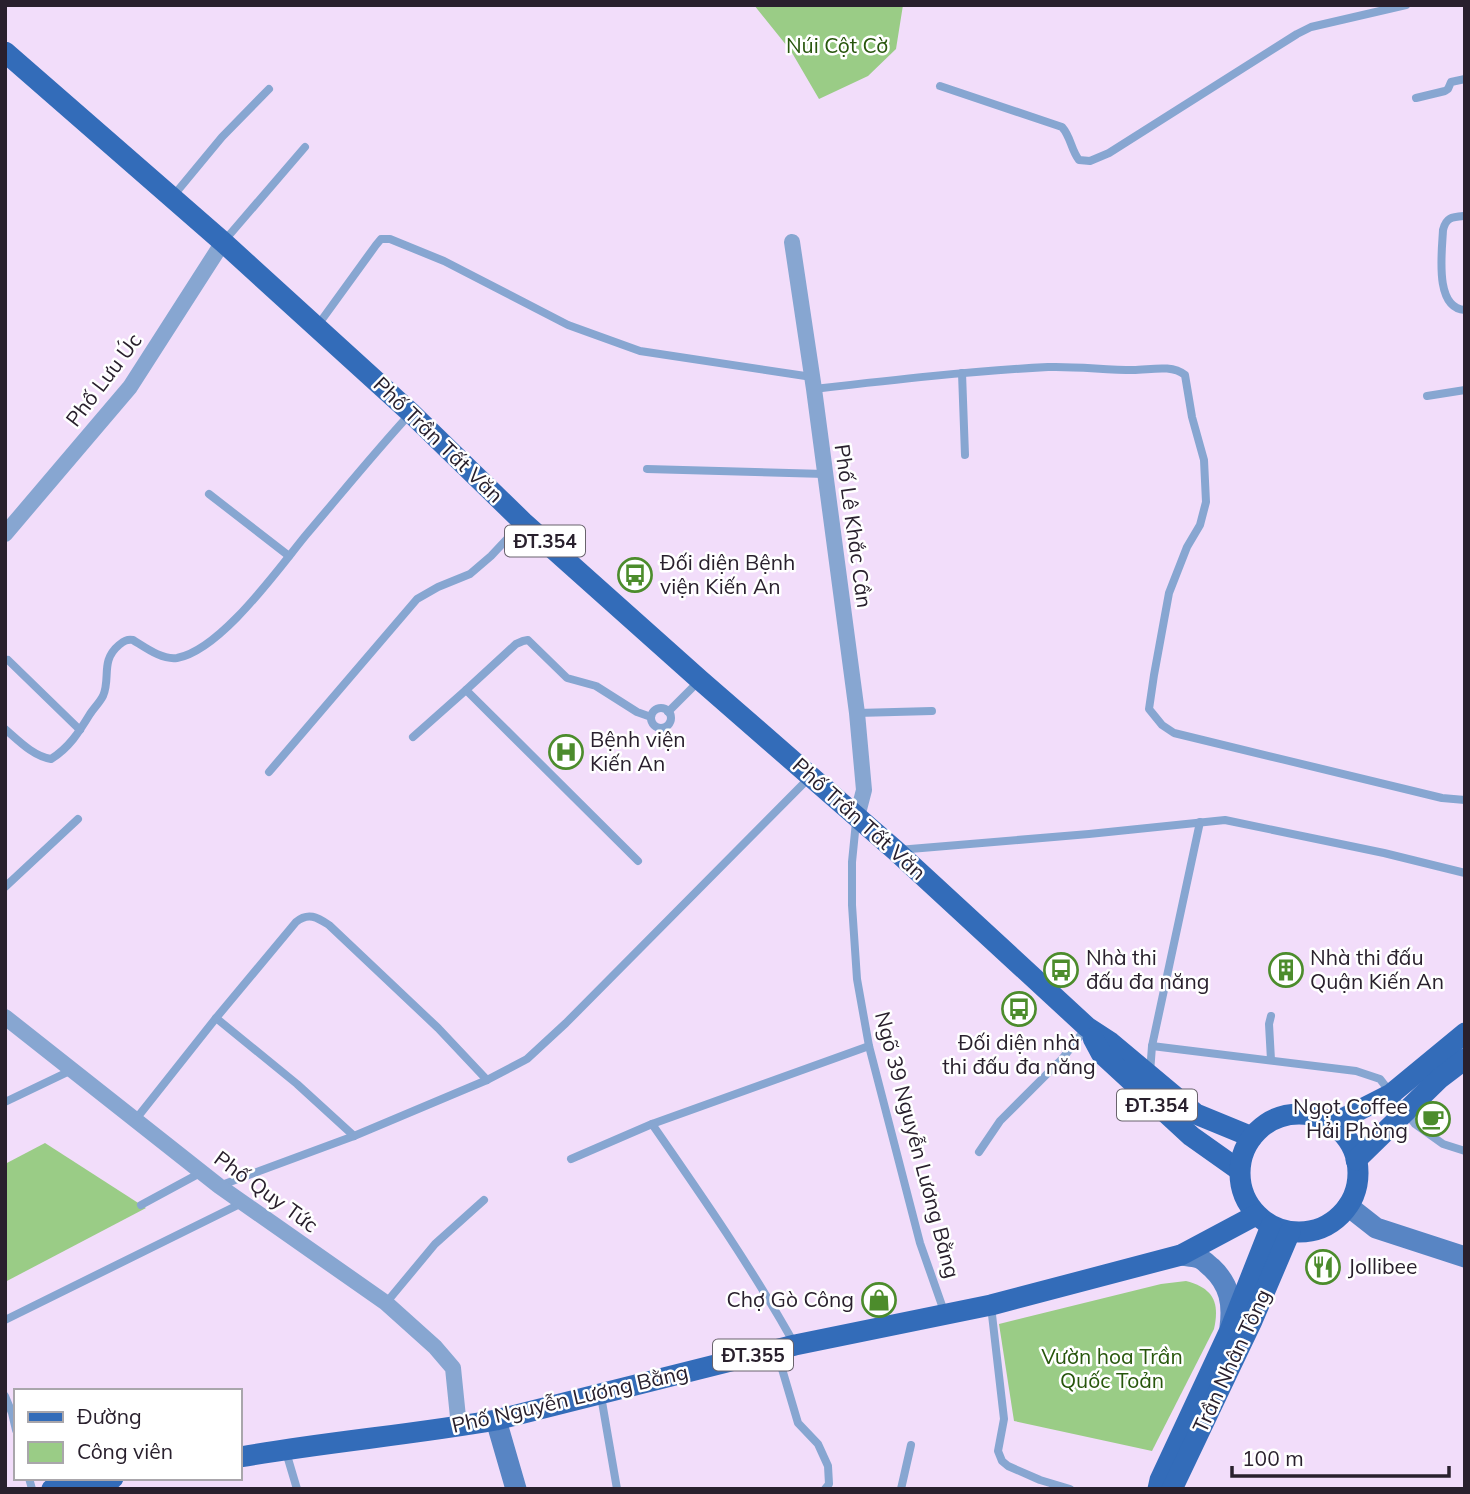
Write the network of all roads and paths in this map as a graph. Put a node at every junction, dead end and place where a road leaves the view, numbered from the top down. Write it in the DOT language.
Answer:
graph roads {
  1 [pos="1406,5"];
  2 [pos="5,52"];
  3 [pos="1465,79"];
  4 [pos="940,86"];
  5 [pos="269,89"];
  6 [pos="1416,98"];
  7 [pos="305,148"];
  8 [pos="172,198"];
  9 [pos="1465,216"];
  10 [pos="223,242"];
  11 [pos="792,242"];
  12 [pos="1465,310"];
  13 [pos="316,327"];
  14 [pos="962,373"];
  15 [pos="813,383"];
  16 [pos="1465,390"];
  17 [pos="1427,396"];
  18 [pos="411,412"];
  19 [pos="965,455"];
  20 [pos="647,469"];
  21 [pos="825,474"];
  22 [pos="209,494"];
  23 [pos="523,522"];
  24 [pos="5,534"];
  25 [pos="289,556"];
  26 [pos="8,660"];
  27 [pos="700,680"];
  28 [pos="466,690"];
  29 [pos="932,711"];
  30 [pos="668,712"];
  31 [pos="857,713"];
  32 [pos="651,717"];
  33 [pos="5,729"];
  34 [pos="80,730"];
  35 [pos="413,737"];
  36 [pos="269,772"];
  37 [pos="811,776"];
  38 [pos="1465,800"];
  39 [pos="857,817"];
  40 [pos="78,820"];
  41 [pos="1200,822"];
  42 [pos="895,850"];
  43 [pos="638,861"];
  44 [pos="1465,873"];
  45 [pos="5,887"];
  46 [pos="1271,1016"];
  47 [pos="5,1017"];
  48 [pos="216,1018"];
  49 [pos="1087,1027"];
  50 [pos="1465,1033"];
  51 [pos="869,1046"];
  52 [pos="1152,1046"];
  53 [pos="1465,1059"];
  54 [pos="1271,1060"];
  55 [pos="74,1069"];
  56 [pos="1150,1076"];
  57 [pos="487,1080"];
  58 [pos="1391,1094"];
  59 [pos="5,1102"];
  60 [pos="1405,1112"];
  61 [pos="136,1119"];
  62 [pos="652,1124"];
  63 [pos="1332,1124"];
  64 [pos="354,1136"];
  65 [pos="1252,1137"];
  66 [pos="1465,1151"];
  67 [pos="979,1152"];
  68 [pos="571,1159"];
  69 [pos="1356,1160"];
  70 [pos="1239,1170"];
  71 [pos="202,1172"];
  72 [pos="219,1186"];
  73 [pos="484,1200"];
  74 [pos="242,1203"];
  75 [pos="141,1205"];
  76 [pos="1348,1206"];
  77 [pos="1272,1224"];
  78 [pos="1181,1255"];
  79 [pos="1465,1257"];
  80 [pos="386,1303"];
  81 [pos="991,1306"];
  82 [pos="945,1314"];
  83 [pos="5,1320"];
  84 [pos="1230,1330"];
  85 [pos="785,1347"];
  86 [pos="601,1393"];
  87 [pos="5,1396"];
  88 [pos="496,1420"];
  89 [pos="14,1422"];
  90 [pos="458,1427"];
  91 [pos="911,1445"];
  92 [pos="285,1449"];
  93 [pos="242,1457"];
  94 [pos="102,1480"];
  95 [pos="52,1489"];
  96 [pos="297,1489"];
  97 [pos="516,1489"];
  98 [pos="617,1489"];
  99 [pos="825,1489"];
  100 [pos="901,1489"];
  101 [pos="1070,1489"];
  102 [pos="1158,1489"];
  103 [pos="1172,1489"];
  1 -- 4 [label="lane"];
  2 -- 8 [label="main road, Phố Trần Tất Văn / ĐT.354"];
  3 -- 6 [label="lane"];
  5 -- 8 [label="lane"];
  7 -- 10 [label="lane"];
  8 -- 10 [label="main road, Phố Trần Tất Văn / ĐT.354"];
  9 -- 12 [label="lane"];
  10 -- 13 [label="main road, Phố Trần Tất Văn / ĐT.354"];
  10 -- 24 [label="street, Phố Lưu Úc"];
  11 -- 15 [label="street, Phố Lê Khắc Cần"];
  13 -- 15 [label="lane"];
  13 -- 18 [label="main road, Phố Trần Tất Văn / ĐT.354"];
  14 -- 15 [label="lane"];
  14 -- 19 [label="lane"];
  14 -- 38 [label="lane"];
  15 -- 21 [label="street, Phố Lê Khắc Cần"];
  16 -- 17 [label="lane"];
  18 -- 23 [label="main road, Phố Trần Tất Văn / ĐT.354"];
  18 -- 25 [label="lane"];
  20 -- 21 [label="lane"];
  21 -- 31 [label="street, Phố Lê Khắc Cần"];
  22 -- 25 [label="lane"];
  23 -- 27 [label="main road, Phố Trần Tất Văn / ĐT.354"];
  23 -- 36 [label="lane"];
  25 -- 34 [label="lane"];
  26 -- 34 [label="lane"];
  27 -- 30 [label="lane"];
  27 -- 37 [label="main road, Phố Trần Tất Văn / ĐT.354"];
  28 -- 32 [label="lane"];
  28 -- 35 [label="lane"];
  28 -- 43 [label="lane"];
  29 -- 31 [label="lane"];
  30 -- 32 [label="lane"];
  30 -- 32 [label="lane"];
  31 -- 39 [label="street, Phố Lê Khắc Cần"];
  33 -- 34 [label="lane"];
  37 -- 39 [label="main road, Phố Trần Tất Văn / ĐT.354"];
  37 -- 57 [label="lane"];
  39 -- 42 [label="main road, Phố Trần Tất Văn / ĐT.354"];
  39 -- 51 [label="lane, Ngõ 39 Nguyễn Lương Bằng"];
  40 -- 45 [label="lane"];
  41 -- 42 [label="lane"];
  41 -- 44 [label="lane"];
  41 -- 52 [label="lane"];
  42 -- 49 [label="main road, Phố Trần Tất Văn / ĐT.354"];
  46 -- 54 [label="lane"];
  47 -- 55 [label="street, Phố Quy Tức"];
  48 -- 57 [label="lane"];
  48 -- 61 [label="lane"];
  48 -- 64 [label="lane"];
  49 -- 56 [label="main road, Phố Trần Tất Văn / ĐT.354"];
  49 -- 67 [label="lane"];
  49 -- 70 [label="main road, Phố Trần Tất Văn / ĐT.354"];
  50 -- 58 [label="main road"];
  51 -- 62 [label="lane"];
  51 -- 82 [label="lane, Ngõ 39 Nguyễn Lương Bằng"];
  52 -- 54 [label="lane"];
  52 -- 56 [label="lane"];
  53 -- 60 [label="main road"];
  54 -- 58 [label="lane"];
  55 -- 59 [label="lane"];
  55 -- 61 [label="street, Phố Quy Tức"];
  56 -- 65 [label="main road, Phố Trần Tất Văn / ĐT.354"];
  57 -- 64 [label="lane"];
  58 -- 60 [label="lane"];
  58 -- 63 [label="main road"];
  60 -- 66 [label="lane"];
  60 -- 69 [label="main road"];
  61 -- 71 [label="street, Phố Quy Tức"];
  62 -- 68 [label="lane"];
  62 -- 85 [label="lane"];
  63 -- 65 [label="main road"];
  63 -- 69 [label="main road"];
  64 -- 72 [label="lane"];
  65 -- 70 [label="main road"];
  69 -- 76 [label="main road"];
  70 -- 77 [label="main road"];
  71 -- 72 [label="street, Phố Quy Tức"];
  71 -- 75 [label="lane"];
  72 -- 74 [label="street, Phố Quy Tức"];
  73 -- 80 [label="lane"];
  74 -- 80 [label="street, Phố Quy Tức"];
  74 -- 83 [label="lane"];
  76 -- 77 [label="main road"];
  76 -- 79 [label="main road"];
  77 -- 78 [label="main road, Phố Nguyễn Lương Bằng / ĐT.355"];
  77 -- 84 [label="main road, Trần Nhân Tông"];
  77 -- 103 [label="main road, Trần Nhân Tông"];
  78 -- 81 [label="main road, Phố Nguyễn Lương Bằng / ĐT.355"];
  78 -- 84 [label="main road"];
  80 -- 90 [label="street, Phố Quy Tức"];
  81 -- 82 [label="main road, Phố Nguyễn Lương Bằng / ĐT.355"];
  81 -- 101 [label="lane"];
  82 -- 85 [label="main road, Phố Nguyễn Lương Bằng / ĐT.355"];
  84 -- 102 [label="main road, Trần Nhân Tông"];
  85 -- 86 [label="main road, Phố Nguyễn Lương Bằng / ĐT.355"];
  85 -- 99 [label="lane"];
  86 -- 88 [label="main road, Phố Nguyễn Lương Bằng / ĐT.355"];
  86 -- 98 [label="lane"];
  87 -- 89 [label="lane"];
  88 -- 90 [label="main road, Phố Nguyễn Lương Bằng / ĐT.355"];
  88 -- 97 [label="main road"];
  90 -- 92 [label="main road, Phố Nguyễn Lương Bằng / ĐT.355"];
  91 -- 100 [label="lane"];
  92 -- 93 [label="main road, Phố Nguyễn Lương Bằng / ĐT.355"];
  92 -- 96 [label="lane"];
  94 -- 95 [label="main road"];
}
